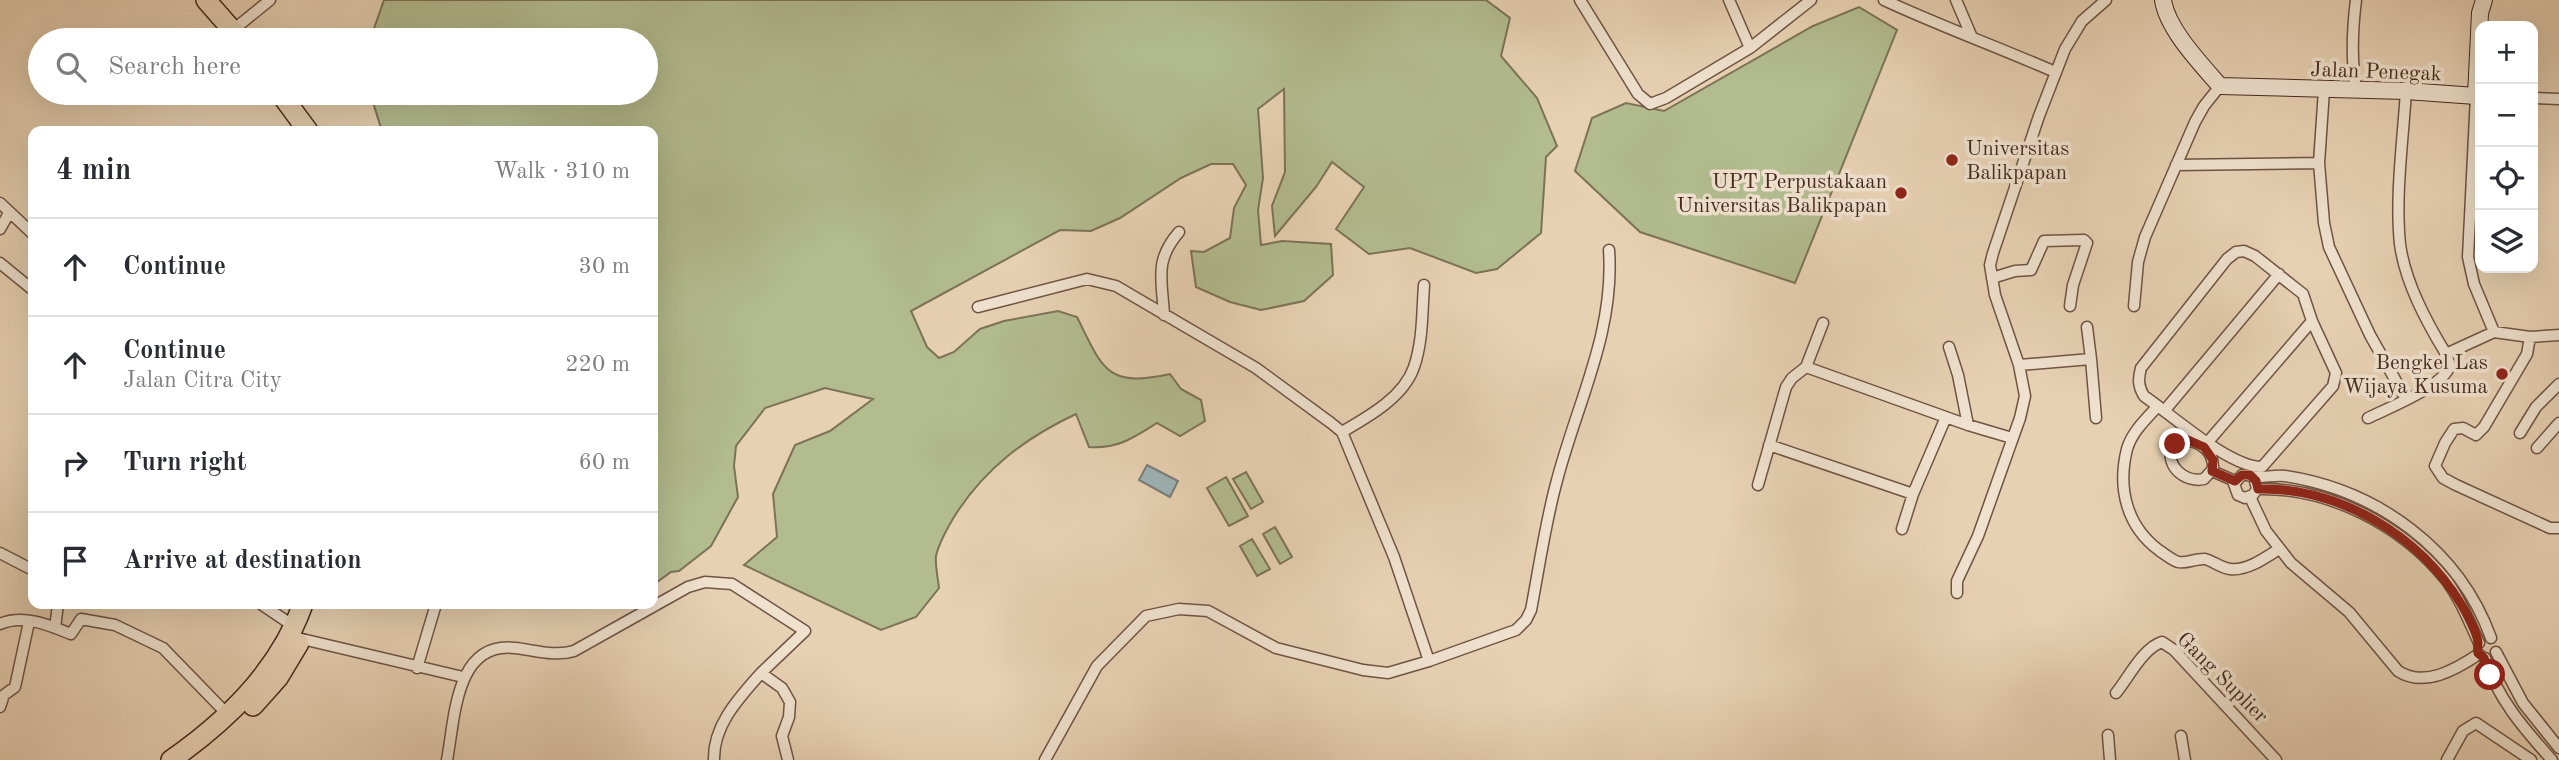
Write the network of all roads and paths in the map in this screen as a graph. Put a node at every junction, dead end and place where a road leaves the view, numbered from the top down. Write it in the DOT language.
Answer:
graph roads {
  1 [pos="206,0"];
  2 [pos="217,0"];
  3 [pos="270,0"];
  4 [pos="1580,0"];
  5 [pos="1729,0"];
  6 [pos="1811,0"];
  7 [pos="1956,0"];
  8 [pos="2106,0"];
  9 [pos="2163,0"];
  10 [pos="2356,0"];
  11 [pos="2484,0"];
  12 [pos="1887,1"];
  13 [pos="235,28"];
  14 [pos="237,28"];
  15 [pos="246,28"];
  16 [pos="1971,36"];
  17 [pos="1750,48"];
  18 [pos="2056,72"];
  19 [pos="2478,84"];
  20 [pos="2220,86"];
  21 [pos="2324,90"];
  22 [pos="2356,90"];
  23 [pos="2406,91"];
  24 [pos="2475,96"];
  25 [pos="2538,98"];
  26 [pos="2559,99"];
  27 [pos="289,105"];
  28 [pos="300,105"];
  29 [pos="304,126"];
  30 [pos="315,126"];
  31 [pos="2475,144"];
  32 [pos="2319,163"];
  33 [pos="2176,165"];
  34 [pos="0,203"];
  35 [pos="9,213"];
  36 [pos="0,229"];
  37 [pos="28,230"];
  38 [pos="1179,232"];
  39 [pos="1609,250"];
  40 [pos="0,263"];
  41 [pos="2279,274"];
  42 [pos="1992,278"];
  43 [pos="1424,285"];
  44 [pos="28,286"];
  45 [pos="2070,306"];
  46 [pos="2134,306"];
  47 [pos="978,307"];
  48 [pos="1164,315"];
  49 [pos="2312,321"];
  50 [pos="1823,323"];
  51 [pos="2087,327"];
  52 [pos="2494,332"];
  53 [pos="2559,335"];
  54 [pos="2530,337"];
  55 [pos="1949,346"];
  56 [pos="2446,354"];
  57 [pos="2091,359"];
  58 [pos="2019,365"];
  59 [pos="1806,367"];
  60 [pos="2559,384"];
  61 [pos="2406,399"];
  62 [pos="2161,408"];
  63 [pos="1946,417"];
  64 [pos="2096,418"];
  65 [pos="2368,418"];
  66 [pos="2559,423"];
  67 [pos="1968,425"];
  68 [pos="1342,432"];
  69 [pos="2520,433"];
  70 [pos="2012,439"];
  71 [pos="2207,443"];
  72 [pos="1769,445"];
  73 [pos="2537,448"];
  74 [pos="2212,471"];
  75 [pos="2235,481"];
  76 [pos="1758,485"];
  77 [pos="2254,488"];
  78 [pos="1913,494"];
  79 [pos="2559,528"];
  80 [pos="1902,529"];
  81 [pos="2279,549"];
  82 [pos="0,554"];
  83 [pos="28,568"];
  84 [pos="1957,593"];
  85 [pos="658,604"];
  86 [pos="57,609"];
  87 [pos="267,609"];
  88 [pos="302,609"];
  89 [pos="313,609"];
  90 [pos="435,609"];
  91 [pos="649,609"];
  92 [pos="29,622"];
  93 [pos="0,624"];
  94 [pos="55,628"];
  95 [pos="298,633"];
  96 [pos="2491,638"];
  97 [pos="2481,652"];
  98 [pos="2496,652"];
  99 [pos="1429,661"];
  100 [pos="417,668"];
  101 [pos="761,673"];
  102 [pos="463,677"];
  103 [pos="2116,693"];
  104 [pos="0,708"];
  105 [pos="228,715"];
  106 [pos="2108,735"];
  107 [pos="2181,736"];
  108 [pos="2559,748"];
  109 [pos="171,760"];
  110 [pos="191,760"];
  111 [pos="447,760"];
  112 [pos="714,760"];
  113 [pos="788,760"];
  114 [pos="1045,760"];
  115 [pos="2110,760"];
  116 [pos="2185,760"];
  117 [pos="2276,760"];
  118 [pos="2447,760"];
  119 [pos="2531,760"];
  120 [pos="2552,760"];
  1 -- 13 [label="highway"];
  2 -- 14 [label="highway"];
  3 -- 15 [label="street"];
  4 -- 17 [label="street"];
  5 -- 17 [label="street"];
  6 -- 17 [label="street"];
  7 -- 16 [label="street"];
  8 -- 18 [label="street"];
  9 -- 20 [label="street"];
  10 -- 22 [label="street"];
  11 -- 19 [label="street"];
  12 -- 16 [label="street"];
  16 -- 18 [label="street"];
  18 -- 42 [label="street"];
  20 -- 21 [label="street, Jalan Penegak"];
  20 -- 33 [label="street"];
  21 -- 22 [label="street, Jalan Penegak"];
  21 -- 32 [label="street"];
  22 -- 23 [label="street, Jalan Penegak"];
  23 -- 24 [label="street, Jalan Penegak"];
  23 -- 56 [label="street"];
  25 -- 26 [label="street"];
  27 -- 29 [label="highway"];
  28 -- 30 [label="highway"];
  31 -- 52 [label="street"];
  32 -- 33 [label="street"];
  32 -- 61 [label="street"];
  33 -- 46 [label="street"];
  34 -- 35 [label="street"];
  35 -- 36 [label="street"];
  35 -- 37 [label="street"];
  38 -- 48 [label="street"];
  39 -- 99 [label="street"];
  40 -- 44 [label="street"];
  41 -- 49 [label="street"];
  41 -- 62 [label="street"];
  41 -- 62 [label="street"];
  42 -- 45 [label="street"];
  42 -- 58 [label="street"];
  43 -- 68 [label="street"];
  47 -- 48 [label="street"];
  48 -- 68 [label="street"];
  49 -- 71 [label="street"];
  49 -- 71 [label="street"];
  50 -- 59 [label="street"];
  51 -- 57 [label="street"];
  52 -- 54 [label="street"];
  52 -- 56 [label="street"];
  53 -- 54 [label="street"];
  54 -- 79 [label="street"];
  55 -- 67 [label="street"];
  56 -- 61 [label="street"];
  57 -- 58 [label="street"];
  57 -- 64 [label="street"];
  58 -- 70 [label="street"];
  59 -- 63 [label="street"];
  59 -- 72 [label="street"];
  60 -- 69 [label="street"];
  61 -- 65 [label="street"];
  62 -- 71 [label="street"];
  62 -- 81 [label="street"];
  63 -- 67 [label="street"];
  63 -- 78 [label="street"];
  66 -- 73 [label="street"];
  67 -- 70 [label="street"];
  68 -- 99 [label="street"];
  70 -- 84 [label="street"];
  72 -- 76 [label="street"];
  72 -- 78 [label="street"];
  74 -- 75 [label="street"];
  75 -- 77 [label="street"];
  75 -- 77 [label="street"];
  77 -- 81 [label="street"];
  77 -- 96 [label="street"];
  77 -- 97 [label="street"];
  78 -- 80 [label="street"];
  81 -- 97 [label="street"];
  82 -- 83 [label="street"];
  85 -- 101 [label="street"];
  86 -- 94 [label="street"];
  87 -- 95 [label="street"];
  88 -- 95 [label="highway"];
  89 -- 95 [label="highway"];
  90 -- 100 [label="street"];
  91 -- 102 [label="street"];
  92 -- 93 [label="street"];
  92 -- 94 [label="street"];
  92 -- 104 [label="street"];
  94 -- 105 [label="street"];
  95 -- 100 [label="street"];
  95 -- 105 [label="highway"];
  95 -- 110 [label="highway"];
  96 -- 97 [label="street"];
  96 -- 98 [label="street"];
  97 -- 98 [label="street"];
  97 -- 120 [label="street"];
  98 -- 108 [label="street"];
  99 -- 114 [label="street"];
  100 -- 102 [label="street"];
  101 -- 112 [label="street"];
  101 -- 113 [label="street"];
  102 -- 111 [label="street"];
  103 -- 117 [label="street, Gang Suplier"];
  105 -- 109 [label="highway"];
  106 -- 115 [label="street"];
  107 -- 116 [label="street"];
  118 -- 119 [label="street"];
}
